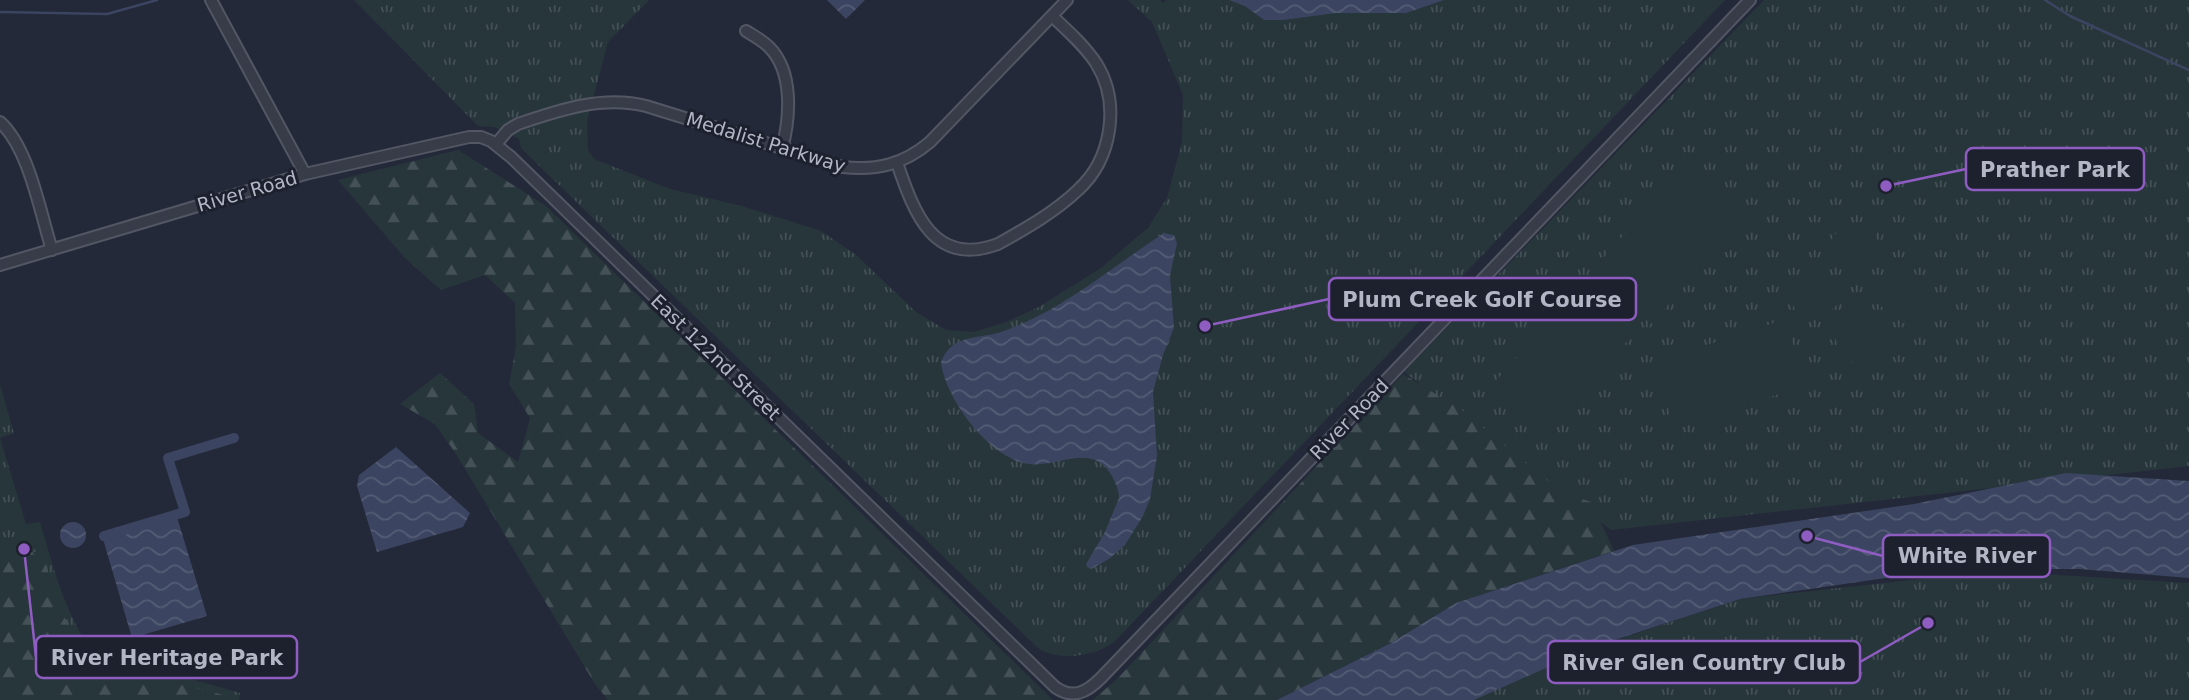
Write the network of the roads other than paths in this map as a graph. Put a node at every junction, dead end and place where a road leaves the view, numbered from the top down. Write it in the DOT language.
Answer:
graph roads {
  1 [pos="211,0"];
  2 [pos="1067,0"];
  3 [pos="1750,0"];
  4 [pos="1052,16"];
  5 [pos="746,31"];
  6 [pos="0,122"];
  7 [pos="496,144"];
  8 [pos="782,149"];
  9 [pos="897,163"];
  10 [pos="305,174"];
  11 [pos="52,250"];
  12 [pos="0,265"];
  13 [pos="936,570"];
  1 -- 10 [label="street"];
  2 -- 4 [label="street, Medalist Parkway"];
  3 -- 13 [label="street, River Road"];
  4 -- 9 [label="street, Medalist Parkway"];
  4 -- 9 [label="street"];
  5 -- 8 [label="street"];
  6 -- 11 [label="street"];
  7 -- 8 [label="street, Medalist Parkway"];
  7 -- 10 [label="street, River Road"];
  7 -- 13 [label="street, East 122nd Street"];
  8 -- 9 [label="street, Medalist Parkway"];
  10 -- 11 [label="street, River Road"];
  11 -- 12 [label="street, River Road"];
}
